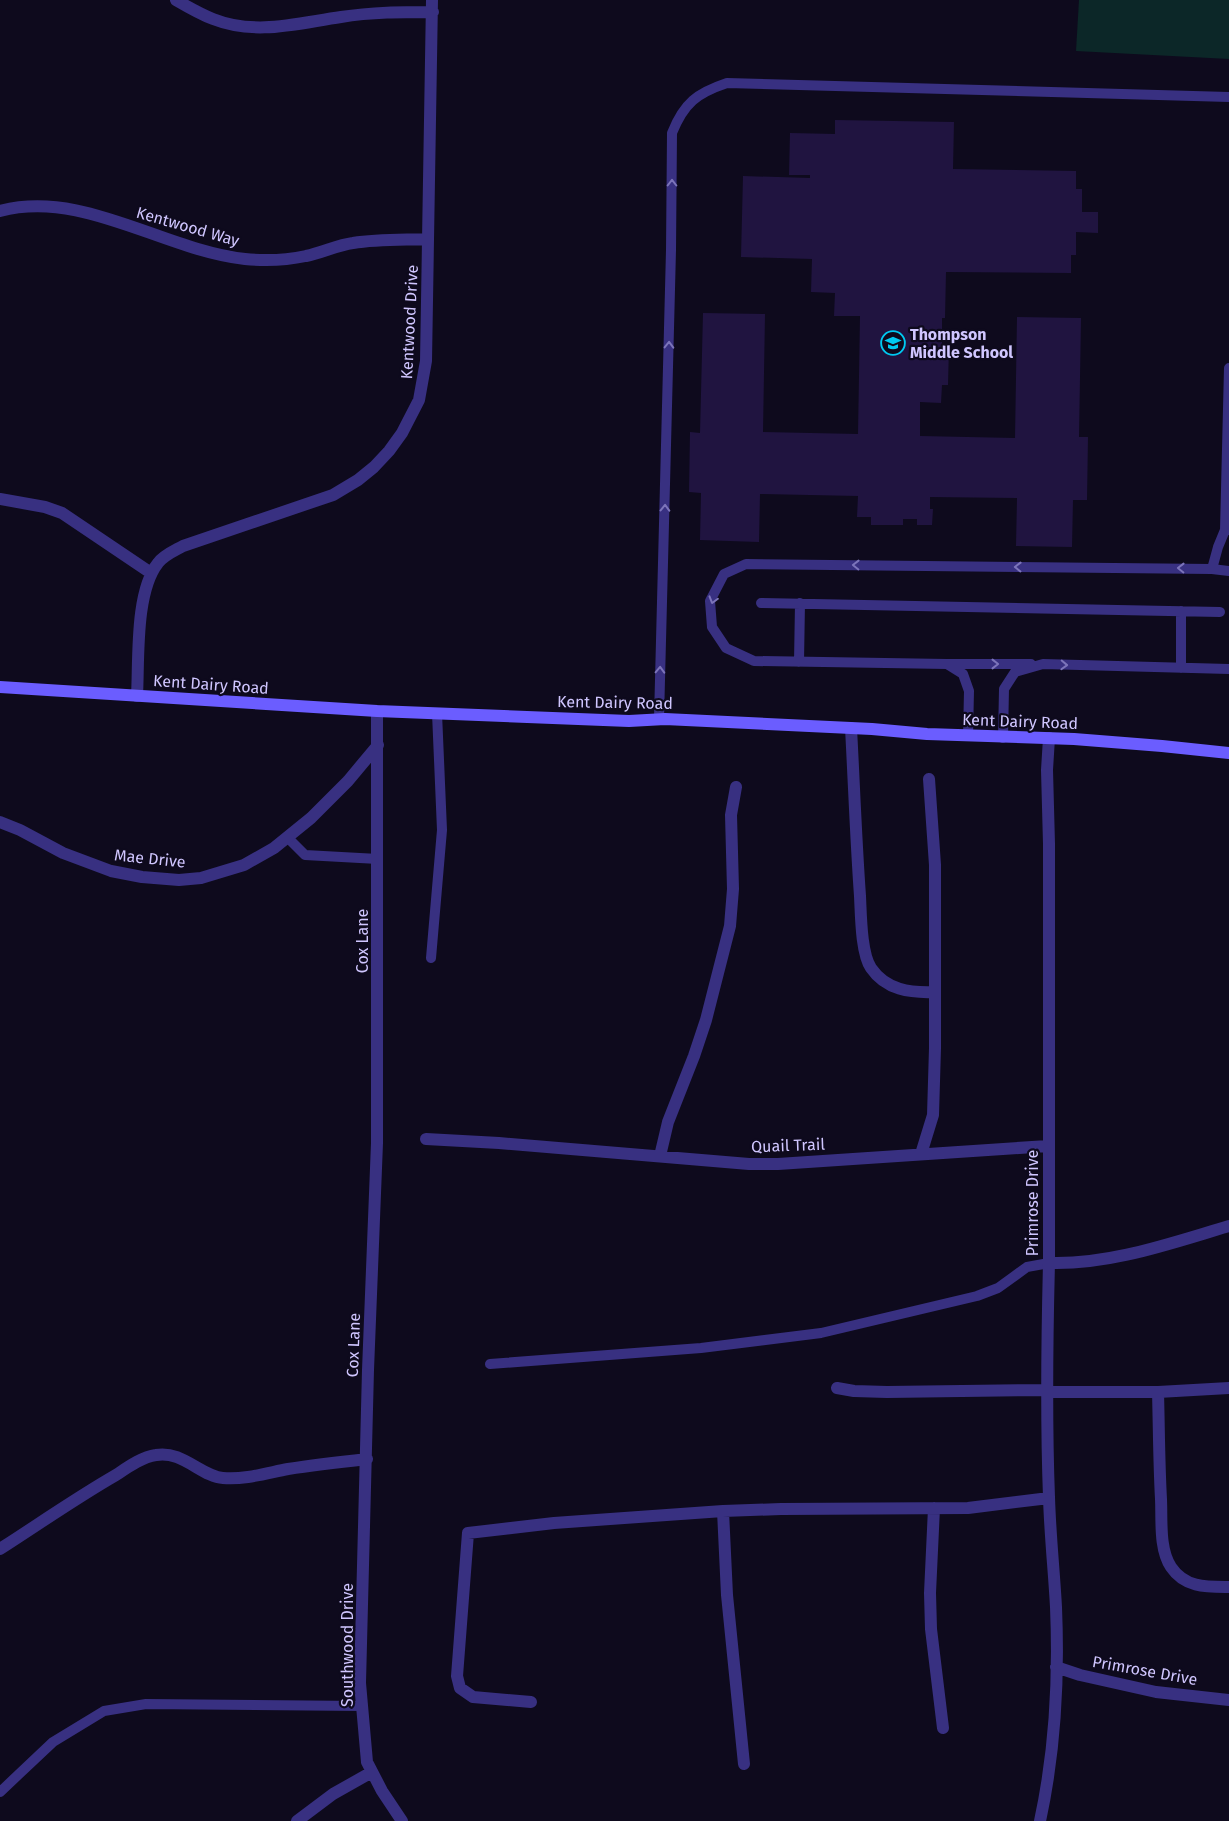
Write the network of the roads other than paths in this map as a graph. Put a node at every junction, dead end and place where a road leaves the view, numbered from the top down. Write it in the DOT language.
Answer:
graph roads {
  1 [pos="176,0"];
  2 [pos="433,6"];
  3 [pos="1229,97"];
  4 [pos="0,211"];
  5 [pos="428,239"];
  6 [pos="1229,368"];
  7 [pos="0,499"];
  8 [pos="1227,530"];
  9 [pos="1212,569"];
  10 [pos="1229,571"];
  11 [pos="151,573"];
  12 [pos="761,603"];
  13 [pos="800,604"];
  14 [pos="1181,611"];
  15 [pos="1220,612"];
  16 [pos="799,662"];
  17 [pos="947,664"];
  18 [pos="1043,664"];
  19 [pos="1181,668"];
  20 [pos="1229,669"];
  21 [pos="0,687"];
  22 [pos="137,696"];
  23 [pos="377,711"];
  24 [pos="438,713"];
  25 [pos="659,719"];
  26 [pos="851,728"];
  27 [pos="968,736"];
  28 [pos="1003,738"];
  29 [pos="1049,738"];
  30 [pos="378,745"];
  31 [pos="1229,754"];
  32 [pos="929,779"];
  33 [pos="736,786"];
  34 [pos="0,822"];
  35 [pos="287,837"];
  36 [pos="378,859"];
  37 [pos="431,958"];
  38 [pos="935,992"];
  39 [pos="426,1139"];
  40 [pos="1048,1146"];
  41 [pos="921,1154"];
  42 [pos="660,1156"];
  43 [pos="1229,1226"];
  44 [pos="1049,1263"];
  45 [pos="490,1364"];
  46 [pos="837,1388"];
  47 [pos="1229,1388"];
  48 [pos="1048,1392"];
  49 [pos="1158,1392"];
  50 [pos="367,1460"];
  51 [pos="1049,1498"];
  52 [pos="934,1508"];
  53 [pos="723,1511"];
  54 [pos="0,1549"];
  55 [pos="1229,1587"];
  56 [pos="1056,1667"];
  57 [pos="1229,1700"];
  58 [pos="531,1702"];
  59 [pos="362,1706"];
  60 [pos="943,1728"];
  61 [pos="744,1764"];
  62 [pos="372,1772"];
  63 [pos="0,1792"];
  64 [pos="297,1821"];
  65 [pos="402,1821"];
  66 [pos="1040,1821"];
  1 -- 2 [label="street"];
  2 -- 5 [label="street, Kentwood Drive"];
  25 -- 3 [label="lane, one-way"];
  4 -- 5 [label="street, Kentwood Way"];
  5 -- 11 [label="street, Kentwood Drive"];
  6 -- 8 [label="lane"];
  7 -- 11 [label="street"];
  8 -- 9 [label="lane"];
  9 -- 10 [label="lane"];
  9 -- 16 [label="lane, one-way"];
  11 -- 22 [label="street, Kentwood Drive"];
  12 -- 13 [label="lane"];
  13 -- 14 [label="lane"];
  13 -- 16 [label="lane"];
  14 -- 15 [label="lane"];
  14 -- 19 [label="lane"];
  16 -- 17 [label="lane"];
  17 -- 18 [label="lane, one-way"];
  17 -- 27 [label="lane"];
  18 -- 19 [label="lane, one-way"];
  18 -- 28 [label="lane"];
  19 -- 20 [label="lane"];
  21 -- 22 [label="street, Kent Dairy Road"];
  22 -- 23 [label="street, Kent Dairy Road"];
  23 -- 24 [label="street, Kent Dairy Road"];
  23 -- 30 [label="street"];
  24 -- 25 [label="street, Kent Dairy Road"];
  24 -- 37 [label="lane"];
  25 -- 26 [label="street, Kent Dairy Road"];
  26 -- 27 [label="street, Kent Dairy Road"];
  26 -- 38 [label="street"];
  27 -- 28 [label="street, Kent Dairy Road"];
  28 -- 29 [label="street, Kent Dairy Road"];
  29 -- 31 [label="street, Kent Dairy Road"];
  29 -- 40 [label="street, Primrose Drive"];
  30 -- 35 [label="street, Mae Drive"];
  30 -- 36 [label="street, Cox Lane"];
  32 -- 38 [label="street"];
  33 -- 42 [label="street"];
  34 -- 35 [label="street, Mae Drive"];
  35 -- 36 [label="lane"];
  36 -- 50 [label="street, Cox Lane"];
  38 -- 41 [label="street"];
  39 -- 42 [label="street, Quail Trail"];
  40 -- 41 [label="street, Quail Trail"];
  40 -- 44 [label="street, Primrose Drive"];
  41 -- 42 [label="street, Quail Trail"];
  43 -- 44 [label="street"];
  44 -- 45 [label="lane"];
  44 -- 48 [label="street, Primrose Drive"];
  46 -- 48 [label="street"];
  47 -- 49 [label="street"];
  48 -- 49 [label="street"];
  48 -- 51 [label="street, Primrose Drive"];
  49 -- 55 [label="street"];
  50 -- 54 [label="street"];
  50 -- 59 [label="street, Southwood Drive"];
  51 -- 52 [label="street"];
  51 -- 56 [label="street, Primrose Drive"];
  52 -- 53 [label="street"];
  52 -- 60 [label="street"];
  53 -- 58 [label="street"];
  53 -- 61 [label="street"];
  56 -- 57 [label="street, Primrose Drive"];
  56 -- 66 [label="street, Primrose Drive"];
  59 -- 62 [label="street, Southwood Drive"];
  59 -- 63 [label="lane"];
  62 -- 64 [label="street"];
  62 -- 65 [label="street, Southwood Drive"];
}
